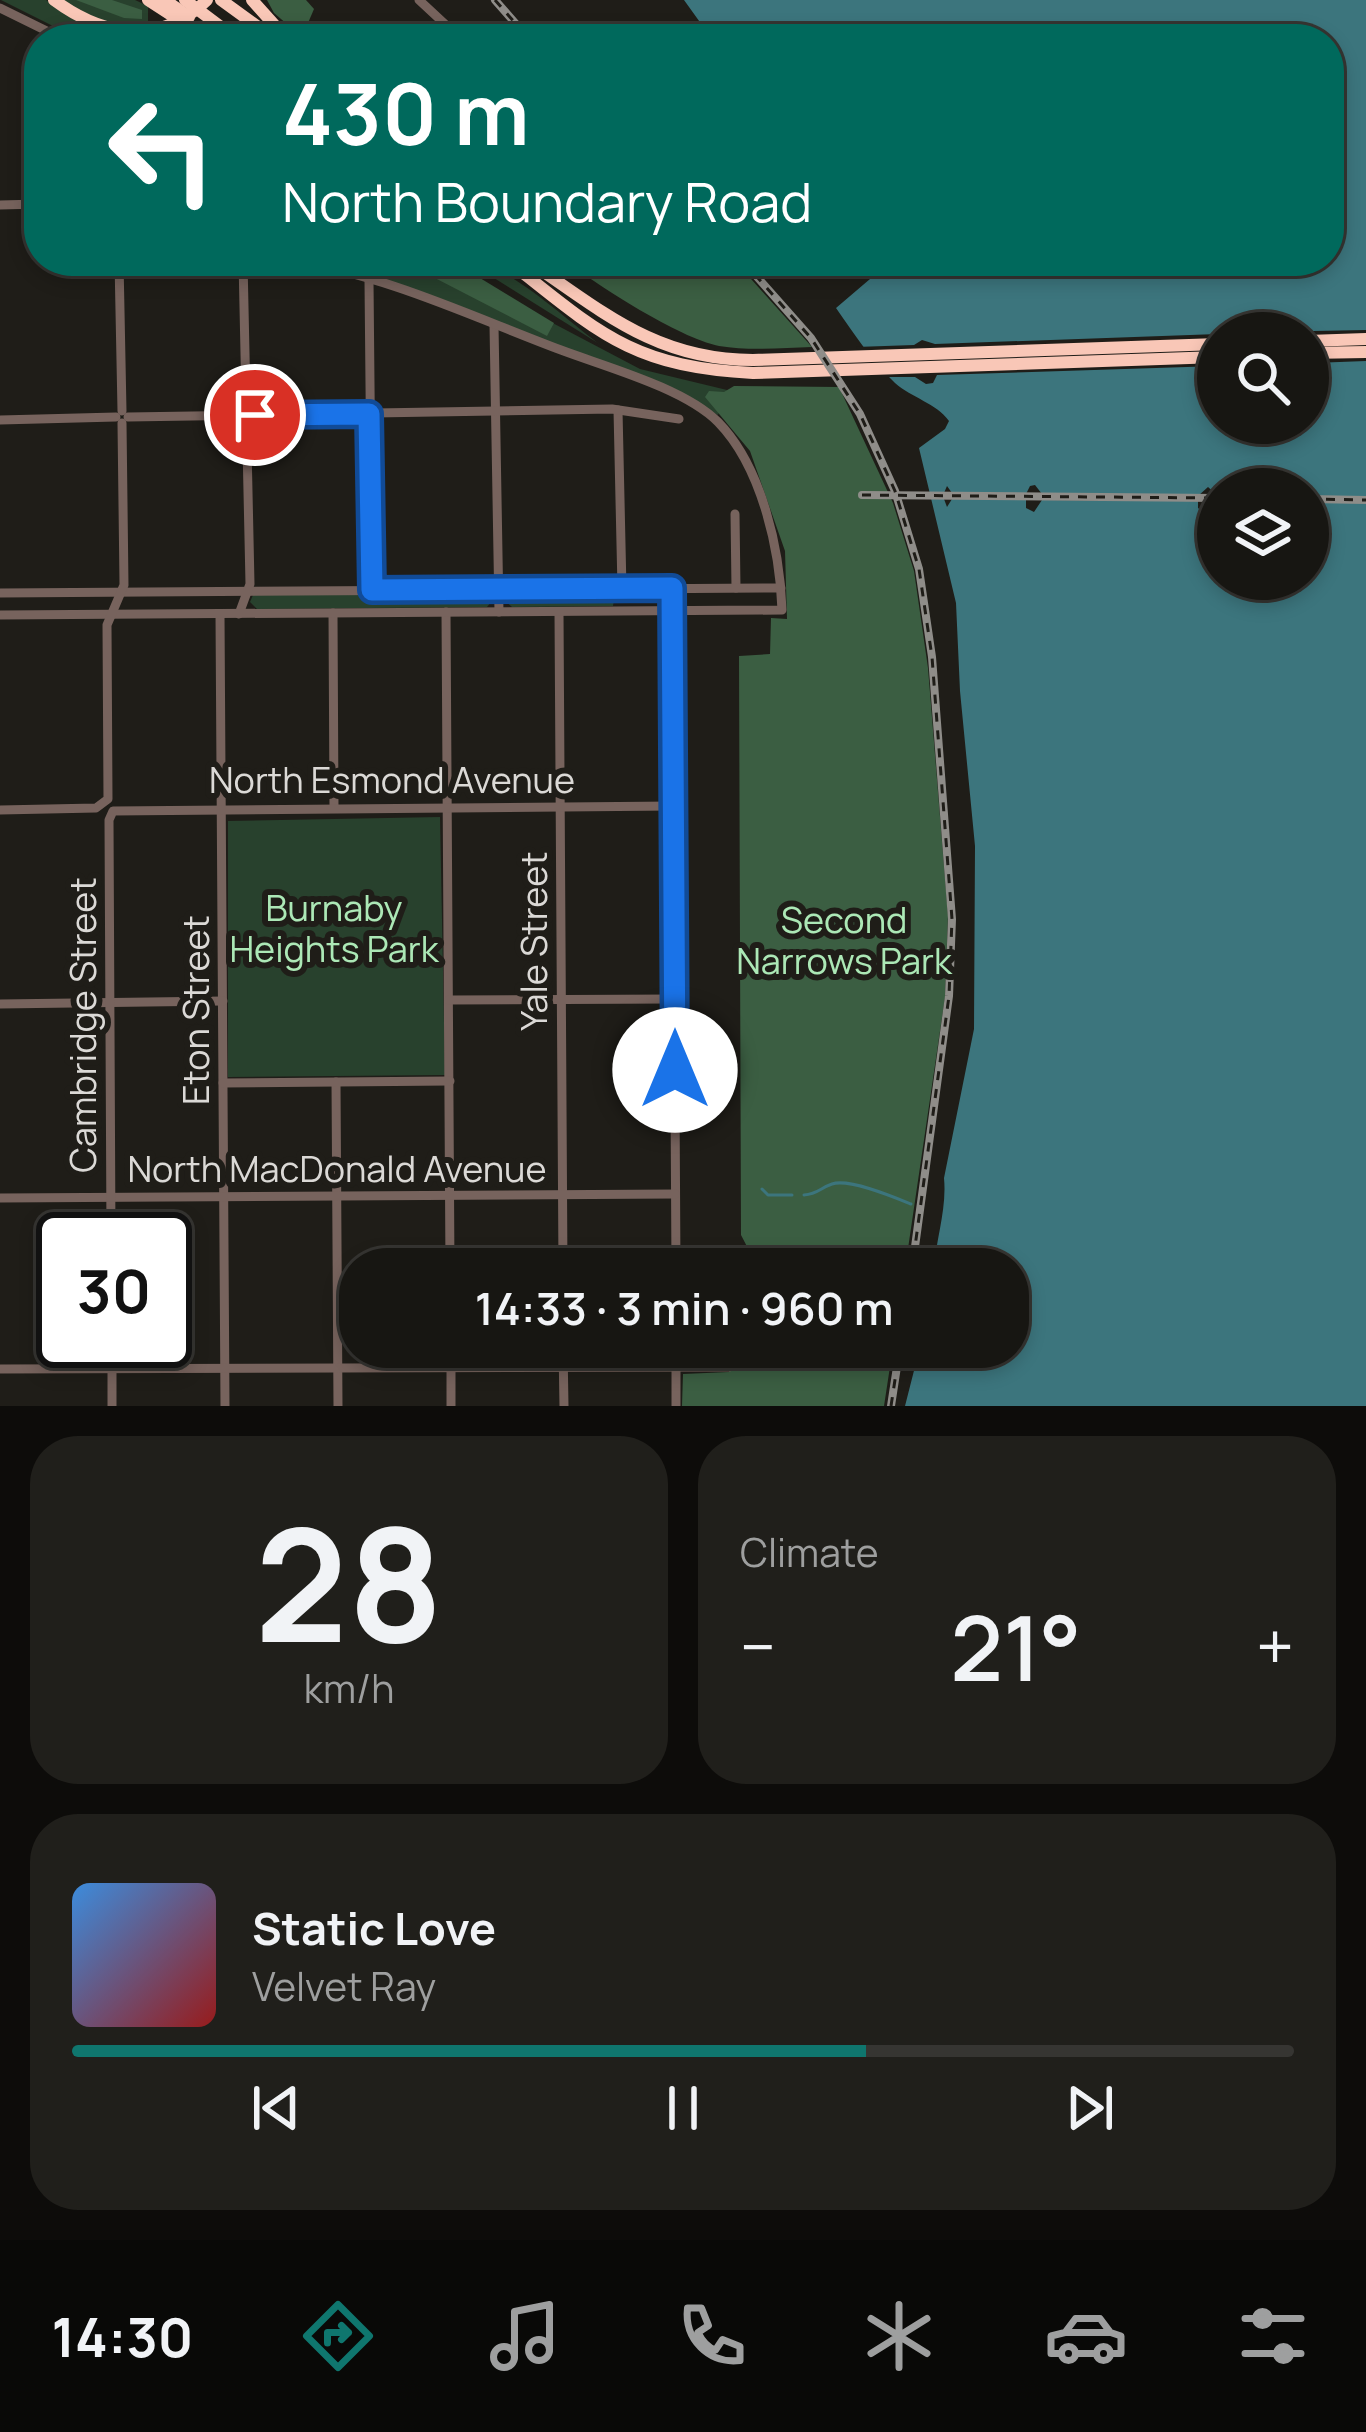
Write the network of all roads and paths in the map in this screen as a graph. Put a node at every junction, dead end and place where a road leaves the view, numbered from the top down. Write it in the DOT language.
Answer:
graph roads {
  1 [pos="54,0"];
  2 [pos="207,0"];
  3 [pos="221,0"];
  4 [pos="252,0"];
  5 [pos="419,0"];
  6 [pos="165,2"];
  7 [pos="0,8"];
  8 [pos="33,24"];
  9 [pos="95,24"];
  10 [pos="173,24"];
  11 [pos="197,24"];
  12 [pos="253,24"];
  13 [pos="274,24"];
  14 [pos="445,24"];
  15 [pos="119,276"];
  16 [pos="243,276"];
  17 [pos="350,276"];
  18 [pos="518,276"];
  19 [pos="527,276"];
  20 [pos="550,276"];
  21 [pos="560,276"];
  22 [pos="369,281"];
  23 [pos="592,304"];
  24 [pos="583,320"];
  25 [pos="494,325"];
  26 [pos="1366,339"];
  27 [pos="1329,340"];
  28 [pos="1197,345"];
  29 [pos="1366,352"];
  30 [pos="1329,353"];
  31 [pos="1197,357"];
  32 [pos="733,366"];
  33 [pos="618,410"];
  34 [pos="494,411"];
  35 [pos="369,414"];
  36 [pos="247,416"];
  37 [pos="122,417"];
  38 [pos="679,419"];
  39 [pos="0,420"];
  40 [pos="735,514"];
  41 [pos="672,588"];
  42 [pos="736,588"];
  43 [pos="781,588"];
  44 [pos="622,589"];
  45 [pos="372,590"];
  46 [pos="499,590"];
  47 [pos="247,591"];
  48 [pos="120,592"];
  49 [pos="0,593"];
  50 [pos="672,611"];
  51 [pos="499,612"];
  52 [pos="560,612"];
  53 [pos="333,613"];
  54 [pos="446,613"];
  55 [pos="111,614"];
  56 [pos="220,614"];
  57 [pos="239,614"];
  58 [pos="0,615"];
  59 [pos="561,806"];
  60 [pos="673,806"];
  61 [pos="447,807"];
  62 [pos="109,808"];
  63 [pos="334,808"];
  64 [pos="222,809"];
  65 [pos="0,811"];
  66 [pos="449,1000"];
  67 [pos="561,1000"];
  68 [pos="674,1000"];
  69 [pos="223,1001"];
  70 [pos="110,1002"];
  71 [pos="0,1004"];
  72 [pos="450,1081"];
  73 [pos="336,1082"];
  74 [pos="223,1083"];
  75 [pos="562,1194"];
  76 [pos="675,1194"];
  77 [pos="450,1195"];
  78 [pos="224,1196"];
  79 [pos="337,1196"];
  80 [pos="0,1198"];
  81 [pos="111,1198"];
  82 [pos="111,1212"];
  83 [pos="450,1248"];
  84 [pos="563,1248"];
  85 [pos="676,1248"];
  86 [pos="224,1368"];
  87 [pos="451,1368"];
  88 [pos="564,1368"];
  89 [pos="676,1368"];
  90 [pos="111,1369"];
  91 [pos="338,1369"];
  92 [pos="0,1370"];
  93 [pos="112,1406"];
  94 [pos="225,1406"];
  95 [pos="338,1406"];
  96 [pos="451,1406"];
  97 [pos="564,1406"];
  98 [pos="676,1406"];
  1 -- 9 [label="highway"];
  2 -- 10 [label="highway"];
  3 -- 12 [label="highway"];
  4 -- 13 [label="highway"];
  5 -- 14 [label="street"];
  6 -- 11 [label="highway"];
  7 -- 8 [label="street"];
  15 -- 37 [label="street, Cambridge Street"];
  16 -- 36 [label="street"];
  17 -- 22 [label="street"];
  18 -- 24 [label="highway"];
  19 -- 24 [label="highway"];
  20 -- 23 [label="highway"];
  21 -- 23 [label="highway"];
  22 -- 25 [label="street"];
  22 -- 35 [label="street"];
  23 -- 32 [label="highway"];
  24 -- 32 [label="highway"];
  25 -- 34 [label="street"];
  25 -- 43 [label="street"];
  26 -- 27 [label="highway"];
  28 -- 32 [label="highway"];
  29 -- 30 [label="highway"];
  31 -- 32 [label="highway"];
  33 -- 34 [label="street"];
  33 -- 38 [label="street"];
  33 -- 44 [label="street"];
  34 -- 35 [label="street"];
  34 -- 46 [label="street"];
  35 -- 36 [label="street"];
  35 -- 45 [label="street"];
  36 -- 37 [label="street"];
  36 -- 47 [label="street"];
  37 -- 39 [label="street"];
  37 -- 48 [label="street, Cambridge Street"];
  40 -- 42 [label="street"];
  41 -- 42 [label="street"];
  41 -- 44 [label="street"];
  41 -- 50 [label="street"];
  42 -- 43 [label="street"];
  43 -- 50 [label="street"];
  44 -- 46 [label="street"];
  45 -- 46 [label="street"];
  45 -- 47 [label="street"];
  46 -- 51 [label="street"];
  47 -- 48 [label="street"];
  47 -- 57 [label="street"];
  48 -- 49 [label="street"];
  48 -- 55 [label="street, Cambridge Street"];
  50 -- 52 [label="street"];
  50 -- 60 [label="street"];
  51 -- 52 [label="street"];
  51 -- 54 [label="street"];
  52 -- 59 [label="street, Yale Street"];
  53 -- 54 [label="street"];
  53 -- 57 [label="street"];
  53 -- 63 [label="street"];
  54 -- 61 [label="street"];
  55 -- 56 [label="street"];
  55 -- 58 [label="street"];
  55 -- 62 [label="street, Cambridge Street"];
  56 -- 57 [label="street"];
  56 -- 64 [label="street, Eton Street"];
  59 -- 60 [label="street, North Esmond Avenue"];
  59 -- 61 [label="street, North Esmond Avenue"];
  59 -- 67 [label="street, Yale Street"];
  60 -- 68 [label="street"];
  61 -- 63 [label="street, North Esmond Avenue"];
  61 -- 66 [label="street"];
  62 -- 64 [label="street, North Esmond Avenue"];
  62 -- 65 [label="street, North Esmond Avenue"];
  62 -- 70 [label="street, Cambridge Street"];
  63 -- 64 [label="street, North Esmond Avenue"];
  64 -- 69 [label="street, Eton Street"];
  66 -- 67 [label="street"];
  66 -- 72 [label="street"];
  67 -- 68 [label="street"];
  67 -- 75 [label="street, Yale Street"];
  68 -- 76 [label="street"];
  69 -- 70 [label="street"];
  69 -- 74 [label="street, Eton Street"];
  70 -- 71 [label="street"];
  70 -- 81 [label="street, Cambridge Street"];
  72 -- 73 [label="street"];
  72 -- 77 [label="street"];
  73 -- 74 [label="street"];
  73 -- 79 [label="street"];
  74 -- 78 [label="street, Eton Street"];
  75 -- 76 [label="street, North MacDonald Avenue"];
  75 -- 77 [label="street, North MacDonald Avenue"];
  75 -- 84 [label="street, Yale Street"];
  76 -- 85 [label="street"];
  77 -- 79 [label="street, North MacDonald Avenue"];
  77 -- 83 [label="street"];
  78 -- 79 [label="street, North MacDonald Avenue"];
  78 -- 81 [label="street, North MacDonald Avenue"];
  78 -- 86 [label="street, Eton Street"];
  79 -- 91 [label="street"];
  80 -- 81 [label="street, North MacDonald Avenue"];
  81 -- 82 [label="street, Cambridge Street"];
  86 -- 90 [label="street"];
  86 -- 91 [label="street"];
  86 -- 94 [label="street, Eton Street"];
  87 -- 91 [label="street"];
  87 -- 96 [label="street"];
  88 -- 97 [label="street"];
  89 -- 98 [label="street"];
  90 -- 92 [label="street"];
  90 -- 93 [label="street"];
  91 -- 95 [label="street"];
}
